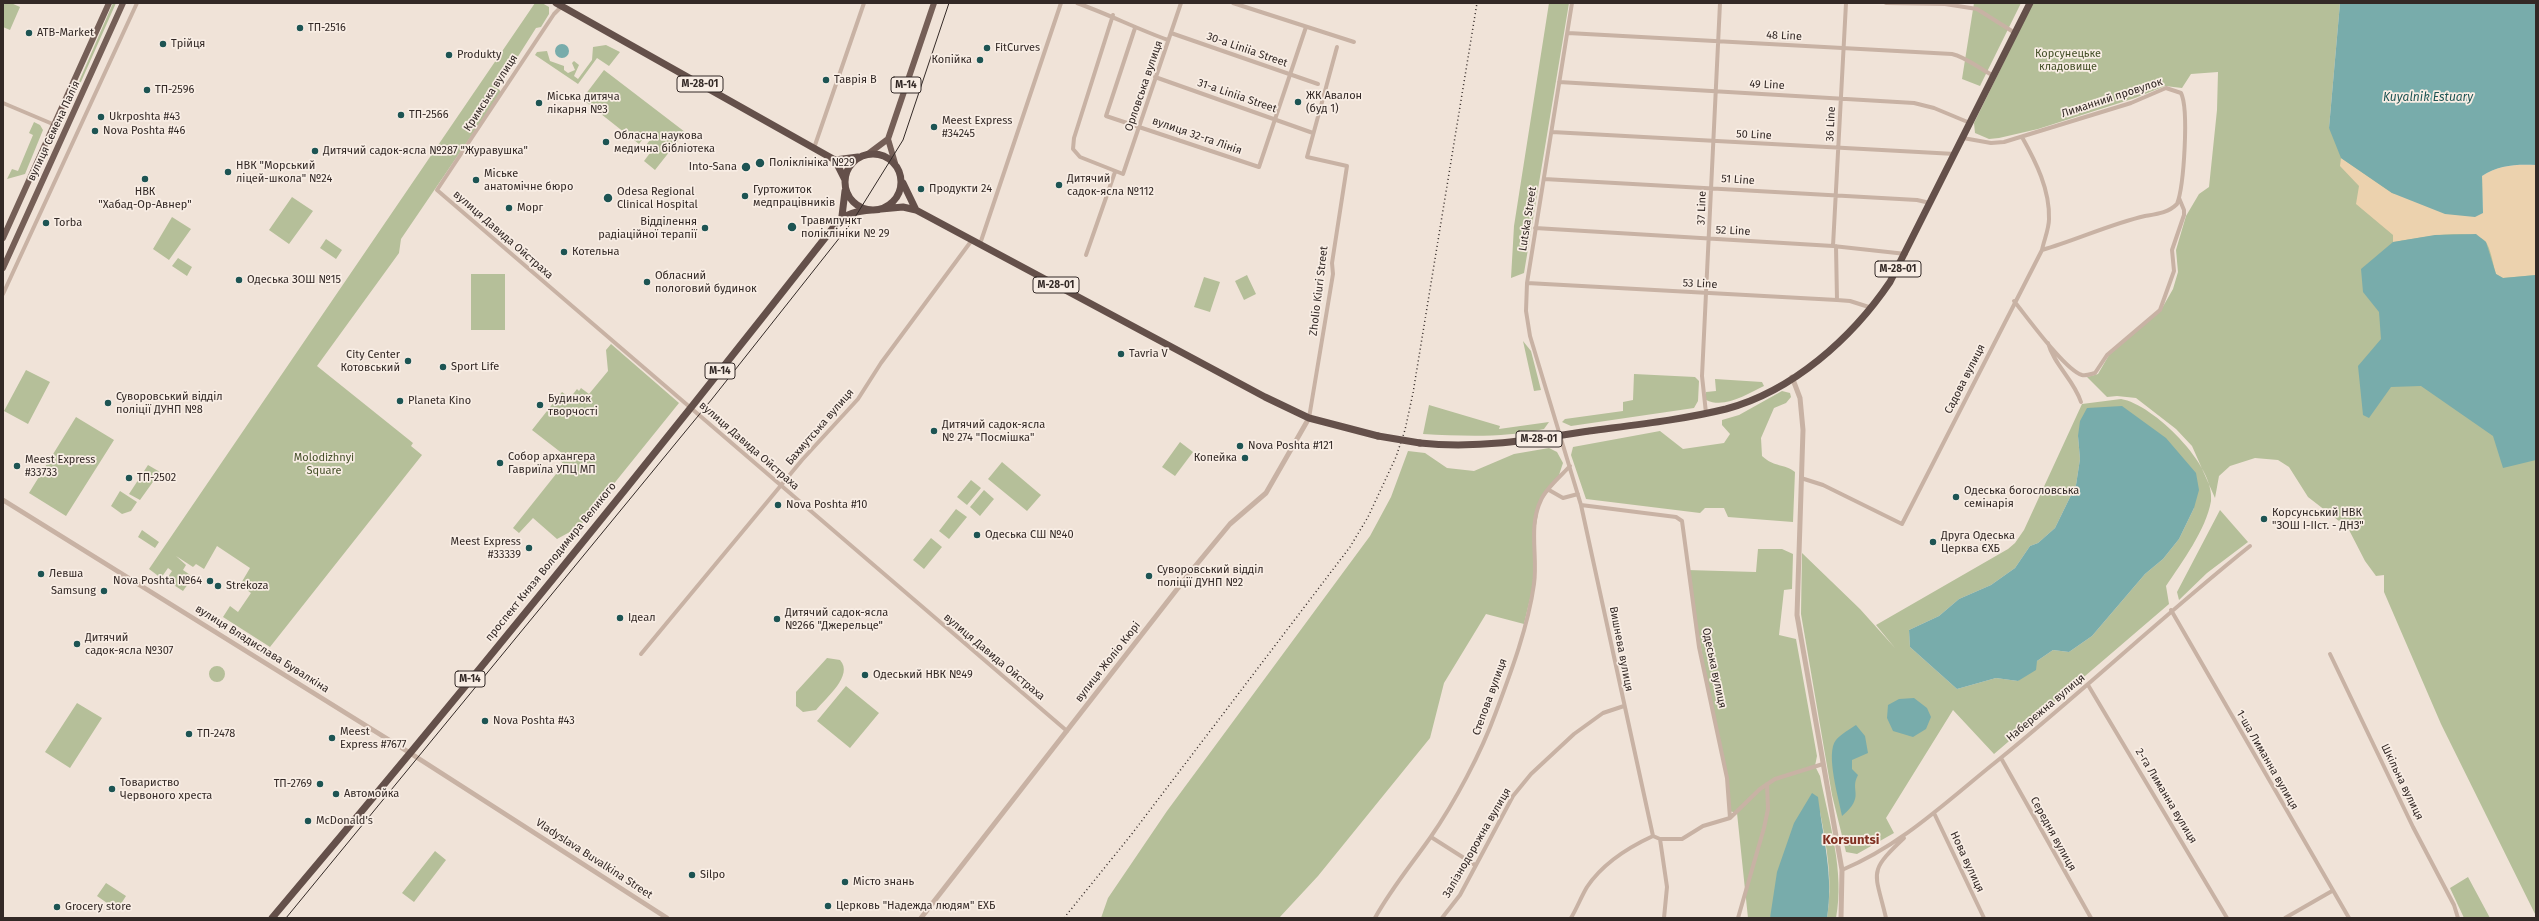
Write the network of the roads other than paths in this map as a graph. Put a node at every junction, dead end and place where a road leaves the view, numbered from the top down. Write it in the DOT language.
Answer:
graph roads {
  1 [pos="109,3"];
  2 [pos="123,3"];
  3 [pos="137,3"];
  4 [pos="864,3"];
  5 [pos="934,3"];
  6 [pos="1061,3"];
  7 [pos="1077,3"];
  8 [pos="1181,3"];
  9 [pos="1233,3"];
  10 [pos="1572,3"];
  11 [pos="1720,3"];
  12 [pos="1846,3"];
  13 [pos="1886,3"];
  14 [pos="2030,3"];
  15 [pos="559,5"];
  16 [pos="1113,15"];
  17 [pos="1306,27"];
  18 [pos="1136,28"];
  19 [pos="1171,33"];
  20 [pos="1568,33"];
  21 [pos="2016,33"];
  22 [pos="1168,40"];
  23 [pos="1354,42"];
  24 [pos="1718,42"];
  25 [pos="1337,47"];
  26 [pos="1844,49"];
  27 [pos="1290,74"];
  28 [pos="1994,76"];
  29 [pos="1155,77"];
  30 [pos="1560,82"];
  31 [pos="1318,84"];
  32 [pos="1716,92"];
  33 [pos="69,94"];
  34 [pos="1841,98"];
  35 [pos="80,100"];
  36 [pos="3,103"];
  37 [pos="1276,119"];
  38 [pos="1970,124"];
  39 [pos="54,125"];
  40 [pos="1140,127"];
  41 [pos="1552,132"];
  42 [pos="1313,133"];
  43 [pos="2022,137"];
  44 [pos="1963,138"];
  45 [pos="888,139"];
  46 [pos="1714,142"];
  47 [pos="1839,148"];
  48 [pos="814,149"];
  49 [pos="868,154"];
  50 [pos="1956,154"];
  51 [pos="859,157"];
  52 [pos="834,160"];
  53 [pos="895,163"];
  54 [pos="1115,172"];
  55 [pos="1544,179"];
  56 [pos="845,180"];
  57 [pos="902,181"];
  58 [pos="1711,187"];
  59 [pos="846,189"];
  60 [pos="437,190"];
  61 [pos="1836,196"];
  62 [pos="2179,198"];
  63 [pos="1931,203"];
  64 [pos="881,209"];
  65 [pos="872,210"];
  66 [pos="916,210"];
  67 [pos="842,216"];
  68 [pos="1535,228"];
  69 [pos="3,238"];
  70 [pos="1710,239"];
  71 [pos="972,240"];
  72 [pos="980,244"];
  73 [pos="1835,246"];
  74 [pos="2042,250"];
  75 [pos="1906,254"];
  76 [pos="1086,255"];
  77 [pos="3,268"];
  78 [pos="1527,283"];
  79 [pos="1706,293"];
  80 [pos="3,294"];
  81 [pos="1837,300"];
  82 [pos="2014,301"];
  83 [pos="1872,309"];
  84 [pos="2047,340"];
  85 [pos="1792,377"];
  86 [pos="2081,402"];
  87 [pos="691,408"];
  88 [pos="1706,413"];
  89 [pos="1309,418"];
  90 [pos="1560,436"];
  91 [pos="1570,466"];
  92 [pos="1802,478"];
  93 [pos="781,486"];
  94 [pos="1549,490"];
  95 [pos="1578,494"];
  96 [pos="3,500"];
  97 [pos="1581,505"];
  98 [pos="2250,546"];
  99 [pos="2171,610"];
  100 [pos="641,654"];
  101 [pos="2330,654"];
  102 [pos="2088,685"];
  103 [pos="1624,706"];
  104 [pos="1067,731"];
  105 [pos="410,752"];
  106 [pos="2001,758"];
  107 [pos="1823,764"];
  108 [pos="1767,784"];
  109 [pos="1934,813"];
  110 [pos="1730,818"];
  111 [pos="1911,831"];
  112 [pos="1653,836"];
  113 [pos="1431,837"];
  114 [pos="1660,839"];
  115 [pos="1475,865"];
  116 [pos="1842,870"];
  117 [pos="2332,891"];
  118 [pos="272,918"];
  119 [pos="667,918"];
  120 [pos="921,918"];
  121 [pos="1375,918"];
  122 [pos="1442,918"];
  123 [pos="1571,918"];
  124 [pos="1664,918"];
  125 [pos="1738,918"];
  126 [pos="1841,918"];
  127 [pos="1885,918"];
  128 [pos="1984,918"];
  129 [pos="2091,918"];
  130 [pos="2227,918"];
  131 [pos="2285,918"];
  132 [pos="2349,918"];
  133 [pos="2458,918"];
  1 -- 33 [label="main road, вулиця Семена Палія"];
  2 -- 35 [label="main road, вулиця Семена Палія"];
  3 -- 80 [label="street"];
  4 -- 48 [label="street"];
  5 -- 45 [label="main road, М-14"];
  6 -- 72 [label="street"];
  7 -- 16 [label="street"];
  8 -- 19 [label="street, Орловська вулиця"];
  9 -- 17 [label="street"];
  10 -- 20 [label="street, Lutska Street"];
  11 -- 24 [label="street, 37 Line"];
  12 -- 26 [label="street, 36 Line"];
  13 -- 21 [label="street"];
  14 -- 21 [label="highway, М-28-01"];
  15 -- 48 [label="highway, М-28-01"];
  15 -- 60 [label="street, Кримська вулиця"];
  16 -- 18 [label="street"];
  16 -- 54 [label="street"];
  17 -- 23 [label="street"];
  17 -- 27 [label="street"];
  18 -- 22 [label="street"];
  18 -- 40 [label="street, вулиця 32-га Лінія"];
  19 -- 22 [label="street, Орловська вулиця"];
  19 -- 27 [label="street, 30-a Liniia Street"];
  20 -- 24 [label="street, 48 Line"];
  20 -- 30 [label="street, Lutska Street"];
  21 -- 28 [label="highway, М-28-01"];
  22 -- 29 [label="street, Орловська вулиця"];
  24 -- 26 [label="street, 48 Line"];
  24 -- 32 [label="street, 37 Line"];
  25 -- 42 [label="street"];
  26 -- 28 [label="street, 48 Line"];
  26 -- 34 [label="street, 36 Line"];
  27 -- 31 [label="street, 30-a Liniia Street"];
  27 -- 37 [label="street"];
  28 -- 38 [label="highway, М-28-01"];
  29 -- 37 [label="street, 31-a Liniia Street"];
  29 -- 40 [label="street, Орловська вулиця"];
  30 -- 32 [label="street, 49 Line"];
  30 -- 41 [label="street, Lutska Street"];
  32 -- 34 [label="street, 49 Line"];
  32 -- 46 [label="street, 37 Line"];
  33 -- 35 [label="main road"];
  33 -- 39 [label="main road, вулиця Семена Палія"];
  34 -- 38 [label="street, 49 Line"];
  34 -- 47 [label="street, 36 Line"];
  35 -- 77 [label="main road, вулиця Семена Палія"];
  36 -- 39 [label="street"];
  37 -- 40 [label="street, вулиця 32-га Лінія"];
  37 -- 42 [label="street, 31-a Liniia Street"];
  38 -- 44 [label="highway, М-28-01"];
  39 -- 69 [label="main road, вулиця Семена Палія"];
  40 -- 54 [label="street, Орловська вулиця"];
  41 -- 46 [label="street, 50 Line"];
  41 -- 55 [label="street, Lutska Street"];
  42 -- 89 [label="street, Zholio Kiuri Street"];
  43 -- 44 [label="street, Лиманний провулок"];
  43 -- 62 [label="street, Лиманний провулок"];
  43 -- 74 [label="street, Садова вулиця"];
  44 -- 50 [label="highway, М-28-01"];
  45 -- 49 [label="main road"];
  45 -- 53 [label="main road"];
  46 -- 47 [label="street, 50 Line"];
  46 -- 58 [label="street, 37 Line"];
  47 -- 50 [label="street, 50 Line"];
  47 -- 61 [label="street, 36 Line"];
  48 -- 52 [label="highway, М-28-01"];
  49 -- 51 [label="highway"];
  49 -- 53 [label="highway"];
  50 -- 63 [label="highway, М-28-01"];
  51 -- 52 [label="highway"];
  51 -- 56 [label="highway"];
  52 -- 56 [label="highway"];
  53 -- 57 [label="highway"];
  54 -- 76 [label="street"];
  55 -- 58 [label="street, 51 Line"];
  55 -- 68 [label="street, Lutska Street"];
  56 -- 59 [label="highway, М-14"];
  57 -- 64 [label="highway"];
  57 -- 66 [label="highway"];
  58 -- 61 [label="street, 51 Line"];
  58 -- 70 [label="street, 37 Line"];
  59 -- 65 [label="highway"];
  59 -- 67 [label="highway, проспект Князя Володимира Великого / М-14"];
  60 -- 87 [label="street, вулиця Давида Ойстраха"];
  61 -- 63 [label="street, 51 Line"];
  61 -- 73 [label="street, 36 Line"];
  62 -- 74 [label="street"];
  62 -- 84 [label="street"];
  63 -- 75 [label="highway, М-28-01"];
  64 -- 65 [label="highway"];
  64 -- 66 [label="highway, М-28-01"];
  65 -- 67 [label="highway"];
  66 -- 71 [label="highway, М-28-01"];
  67 -- 87 [label="highway, проспект Князя Володимира Великого / М-14"];
  68 -- 70 [label="street, 52 Line"];
  68 -- 78 [label="street, Lutska Street"];
  70 -- 73 [label="street, 52 Line"];
  70 -- 79 [label="street, 37 Line"];
  71 -- 72 [label="highway, М-28-01"];
  71 -- 93 [label="street, Бахмутська вулиця"];
  72 -- 89 [label="highway, М-28-01"];
  73 -- 75 [label="street, 52 Line"];
  73 -- 81 [label="street, 36 Line"];
  74 -- 82 [label="street, Садова вулиця"];
  75 -- 83 [label="highway, М-28-01"];
  78 -- 79 [label="street, 53 Line"];
  78 -- 90 [label="street, Lutska Street"];
  79 -- 81 [label="street, 53 Line"];
  79 -- 88 [label="street, 37 Line"];
  81 -- 83 [label="street, 53 Line"];
  82 -- 84 [label="street"];
  82 -- 92 [label="street, Садова вулиця"];
  83 -- 85 [label="highway, М-28-01"];
  84 -- 86 [label="street"];
  85 -- 88 [label="highway, М-28-01"];
  85 -- 92 [label="street"];
  87 -- 93 [label="street, вулиця Давида Ойстраха"];
  87 -- 105 [label="highway, проспект Князя Володимира Великого / М-14"];
  88 -- 90 [label="highway, М-28-01"];
  89 -- 90 [label="highway, М-28-01, bridge"];
  89 -- 104 [label="street, вулиця Жоліо Кюрі"];
  90 -- 91 [label="street, Lutska Street"];
  91 -- 94 [label="street, Степова вулиця"];
  91 -- 95 [label="street, Вишнева вулиця"];
  92 -- 107 [label="street"];
  93 -- 100 [label="street, Бахмутська вулиця"];
  93 -- 104 [label="street, вулиця Давида Ойстраха"];
  94 -- 95 [label="street"];
  94 -- 113 [label="street, Степова вулиця"];
  95 -- 97 [label="street, Вишнева вулиця"];
  96 -- 105 [label="street, вулиця Владислава Бувалкіна"];
  97 -- 103 [label="street, Вишнева вулиця"];
  97 -- 110 [label="street, Одеська вулиця"];
  98 -- 99 [label="street, Набережна вулиця"];
  99 -- 102 [label="street, Набережна вулиця"];
  99 -- 117 [label="street, 1-ша Лиманна вулиця"];
  101 -- 133 [label="street, Шкільна вулиця"];
  102 -- 106 [label="street, Набережна вулиця"];
  102 -- 130 [label="street, 2-га Лиманна вулиця"];
  103 -- 112 [label="street, Вишнева вулиця"];
  103 -- 115 [label="street, Залізнодорожна вулиця"];
  104 -- 120 [label="street, вулиця Жоліо Кюрі"];
  105 -- 118 [label="highway, проспект Князя Володимира Великого / М-14"];
  105 -- 119 [label="street, вулиця Владислава Бувалкіна"];
  106 -- 109 [label="street, Набережна вулиця"];
  106 -- 129 [label="street, Середня вулиця"];
  107 -- 108 [label="street"];
  107 -- 116 [label="street"];
  108 -- 110 [label="street"];
  108 -- 125 [label="street"];
  109 -- 111 [label="street, Набережна вулиця"];
  109 -- 128 [label="street, Нова вулиця"];
  110 -- 114 [label="street"];
  111 -- 116 [label="street, Набережна вулиця"];
  111 -- 127 [label="street"];
  112 -- 114 [label="street"];
  112 -- 123 [label="street"];
  113 -- 115 [label="street"];
  113 -- 121 [label="street, Степова вулиця"];
  114 -- 124 [label="street"];
  115 -- 122 [label="street, Залізнодорожна вулиця"];
  116 -- 126 [label="street"];
  117 -- 131 [label="street"];
  117 -- 132 [label="street, 1-ша Лиманна вулиця"];
}
